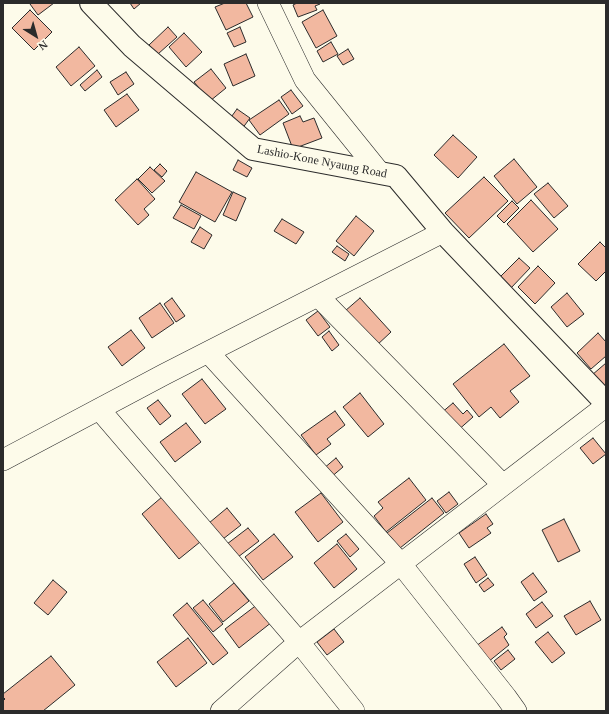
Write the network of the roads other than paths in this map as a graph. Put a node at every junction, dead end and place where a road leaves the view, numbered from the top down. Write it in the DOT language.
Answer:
graph roads {
  1 [pos="91,3"];
  2 [pos="268,3"];
  3 [pos="380,173"];
  4 [pos="443,232"];
  5 [pos="318,296"];
  6 [pos="208,352"];
  7 [pos="606,403"];
  8 [pos="606,406"];
  9 [pos="99,409"];
  10 [pos="3,460"];
  11 [pos="503,485"];
  12 [pos="401,564"];
  13 [pos="299,642"];
  14 [pos="221,711"];
  15 [pos="354,711"];
  16 [pos="516,711"];
  1 -- 3 [label="main road, Lashio-Kone Nyaung Road"];
  2 -- 3 [label="street"];
  3 -- 4 [label="main road, Lashio-Kone Nyaung Road"];
  4 -- 5 [label="street"];
  4 -- 7 [label="main road, Lashio-Kone Nyaung Road"];
  5 -- 6 [label="street"];
  5 -- 11 [label="street"];
  6 -- 9 [label="street"];
  6 -- 12 [label="street"];
  8 -- 11 [label="street"];
  9 -- 10 [label="street"];
  9 -- 13 [label="street"];
  11 -- 12 [label="street"];
  12 -- 13 [label="street"];
  12 -- 16 [label="street"];
  13 -- 14 [label="street"];
  13 -- 15 [label="street"];
}
